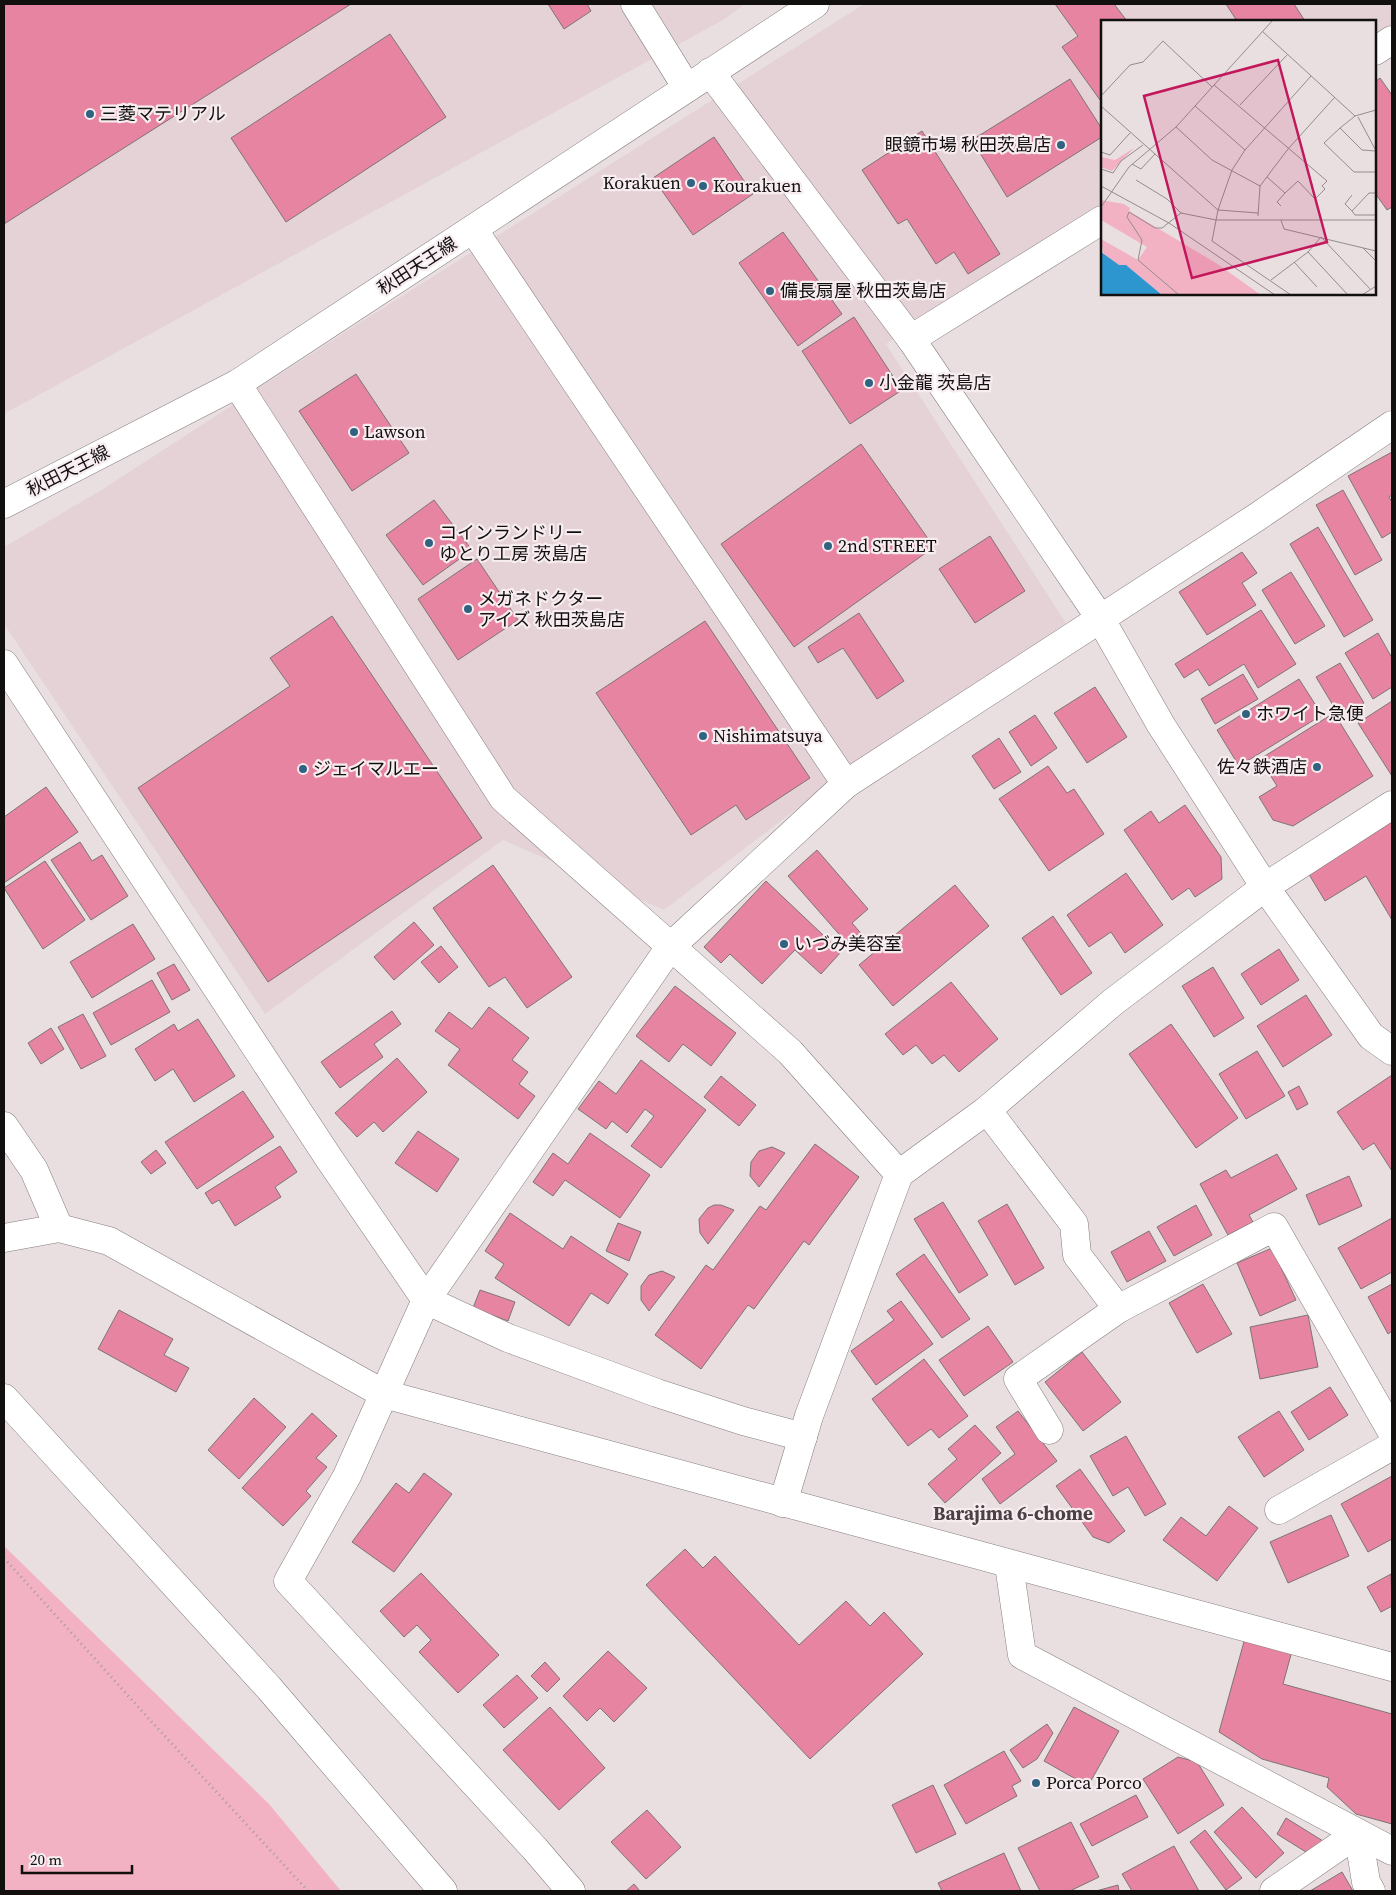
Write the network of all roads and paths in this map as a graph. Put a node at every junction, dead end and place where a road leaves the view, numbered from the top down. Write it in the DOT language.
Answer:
graph roads {
  1 [pos="635,4"];
  2 [pos="815,4"];
  3 [pos="1392,40"];
  4 [pos="1376,49"];
  5 [pos="710,72"];
  6 [pos="687,88"];
  7 [pos="1101,221"];
  8 [pos="473,229"];
  9 [pos="911,339"];
  10 [pos="237,384"];
  11 [pos="1392,425"];
  12 [pos="4,504"];
  13 [pos="1100,618"];
  14 [pos="4,664"];
  15 [pos="846,784"];
  16 [pos="1392,805"];
  17 [pos="1265,886"];
  18 [pos="670,947"];
  19 [pos="1392,1051"];
  20 [pos="987,1110"];
  21 [pos="4,1126"];
  22 [pos="899,1174"];
  23 [pos="58,1228"];
  24 [pos="4,1238"];
  25 [pos="426,1300"];
  26 [pos="1118,1309"];
  27 [pos="384,1394"];
  28 [pos="4,1398"];
  29 [pos="1049,1430"];
  30 [pos="1392,1432"];
  31 [pos="803,1437"];
  32 [pos="1392,1446"];
  33 [pos="783,1503"];
  34 [pos="1280,1510"];
  35 [pos="4,1558"];
  36 [pos="1009,1564"];
  37 [pos="1392,1667"];
  38 [pos="1358,1833"];
  39 [pos="1392,1851"];
  40 [pos="308,1891"];
  41 [pos="443,1891"];
  42 [pos="571,1891"];
  43 [pos="1274,1891"];
  44 [pos="1371,1891"];
  1 -- 6 [label="street"];
  2 -- 5 [label="street, 秋田天王線"];
  3 -- 4 [label="street"];
  5 -- 6 [label="street, 秋田天王線"];
  5 -- 9 [label="street"];
  6 -- 8 [label="street, 秋田天王線"];
  7 -- 9 [label="street"];
  8 -- 10 [label="street, 秋田天王線"];
  8 -- 15 [label="street"];
  9 -- 13 [label="street"];
  10 -- 12 [label="street, 秋田天王線"];
  10 -- 18 [label="street"];
  11 -- 13 [label="street"];
  13 -- 15 [label="street"];
  13 -- 17 [label="street"];
  14 -- 25 [label="street"];
  15 -- 18 [label="street"];
  16 -- 17 [label="street"];
  17 -- 19 [label="street"];
  17 -- 20 [label="street"];
  18 -- 22 [label="street"];
  18 -- 25 [label="street"];
  20 -- 22 [label="street"];
  20 -- 26 [label="street"];
  21 -- 23 [label="street"];
  22 -- 31 [label="street"];
  23 -- 24 [label="street"];
  23 -- 27 [label="street"];
  25 -- 27 [label="street"];
  25 -- 31 [label="street"];
  26 -- 29 [label="street"];
  26 -- 30 [label="street"];
  27 -- 33 [label="street"];
  27 -- 42 [label="street"];
  28 -- 41 [label="street"];
  31 -- 33 [label="street"];
  32 -- 34 [label="street"];
  33 -- 36 [label="street"];
  35 -- 40 [label="path"];
  36 -- 37 [label="street"];
  36 -- 38 [label="street"];
  38 -- 39 [label="street"];
  38 -- 43 [label="street"];
  38 -- 44 [label="street"];
}
